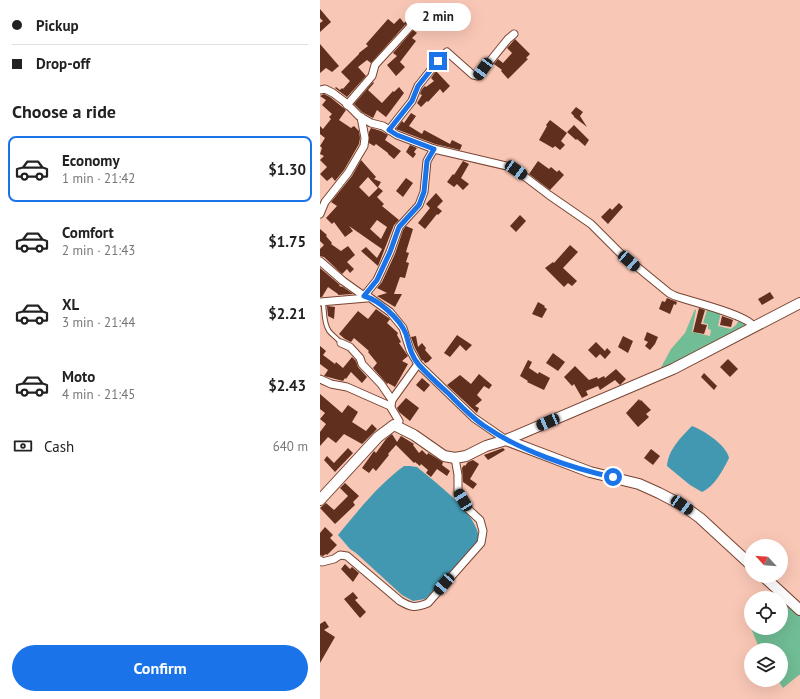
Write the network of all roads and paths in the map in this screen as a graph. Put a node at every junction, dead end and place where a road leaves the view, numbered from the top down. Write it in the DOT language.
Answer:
graph roads {
  1 [pos="409,28"];
  2 [pos="514,34"];
  3 [pos="320,90"];
  4 [pos="347,105"];
  5 [pos="361,117"];
  6 [pos="389,130"];
  7 [pos="434,149"];
  8 [pos="320,214"];
  9 [pos="320,260"];
  10 [pos="367,297"];
  11 [pos="322,302"];
  12 [pos="800,303"];
  13 [pos="754,327"];
  14 [pos="341,343"];
  15 [pos="418,364"];
  16 [pos="320,379"];
  17 [pos="392,403"];
  18 [pos="394,425"];
  19 [pos="506,440"];
  20 [pos="455,458"];
  21 [pos="320,500"];
  22 [pos="744,559"];
  23 [pos="320,560"];
  24 [pos="771,583"];
  25 [pos="800,610"];
  1 -- 4 [label="street"];
  2 -- 6 [label="street"];
  3 -- 4 [label="street"];
  4 -- 5 [label="street"];
  5 -- 6 [label="street"];
  5 -- 8 [label="street"];
  6 -- 7 [label="street"];
  7 -- 10 [label="street"];
  7 -- 13 [label="street"];
  9 -- 10 [label="street"];
  10 -- 11 [label="street"];
  10 -- 15 [label="street"];
  11 -- 14 [label="lane"];
  12 -- 13 [label="main road"];
  13 -- 19 [label="main road"];
  14 -- 17 [label="street"];
  15 -- 17 [label="street"];
  15 -- 19 [label="street"];
  16 -- 17 [label="street"];
  17 -- 18 [label="street"];
  18 -- 20 [label="main road"];
  18 -- 21 [label="main road"];
  19 -- 20 [label="main road"];
  19 -- 22 [label="main road"];
  20 -- 23 [label="street"];
  24 -- 25 [label="main road"];
}
